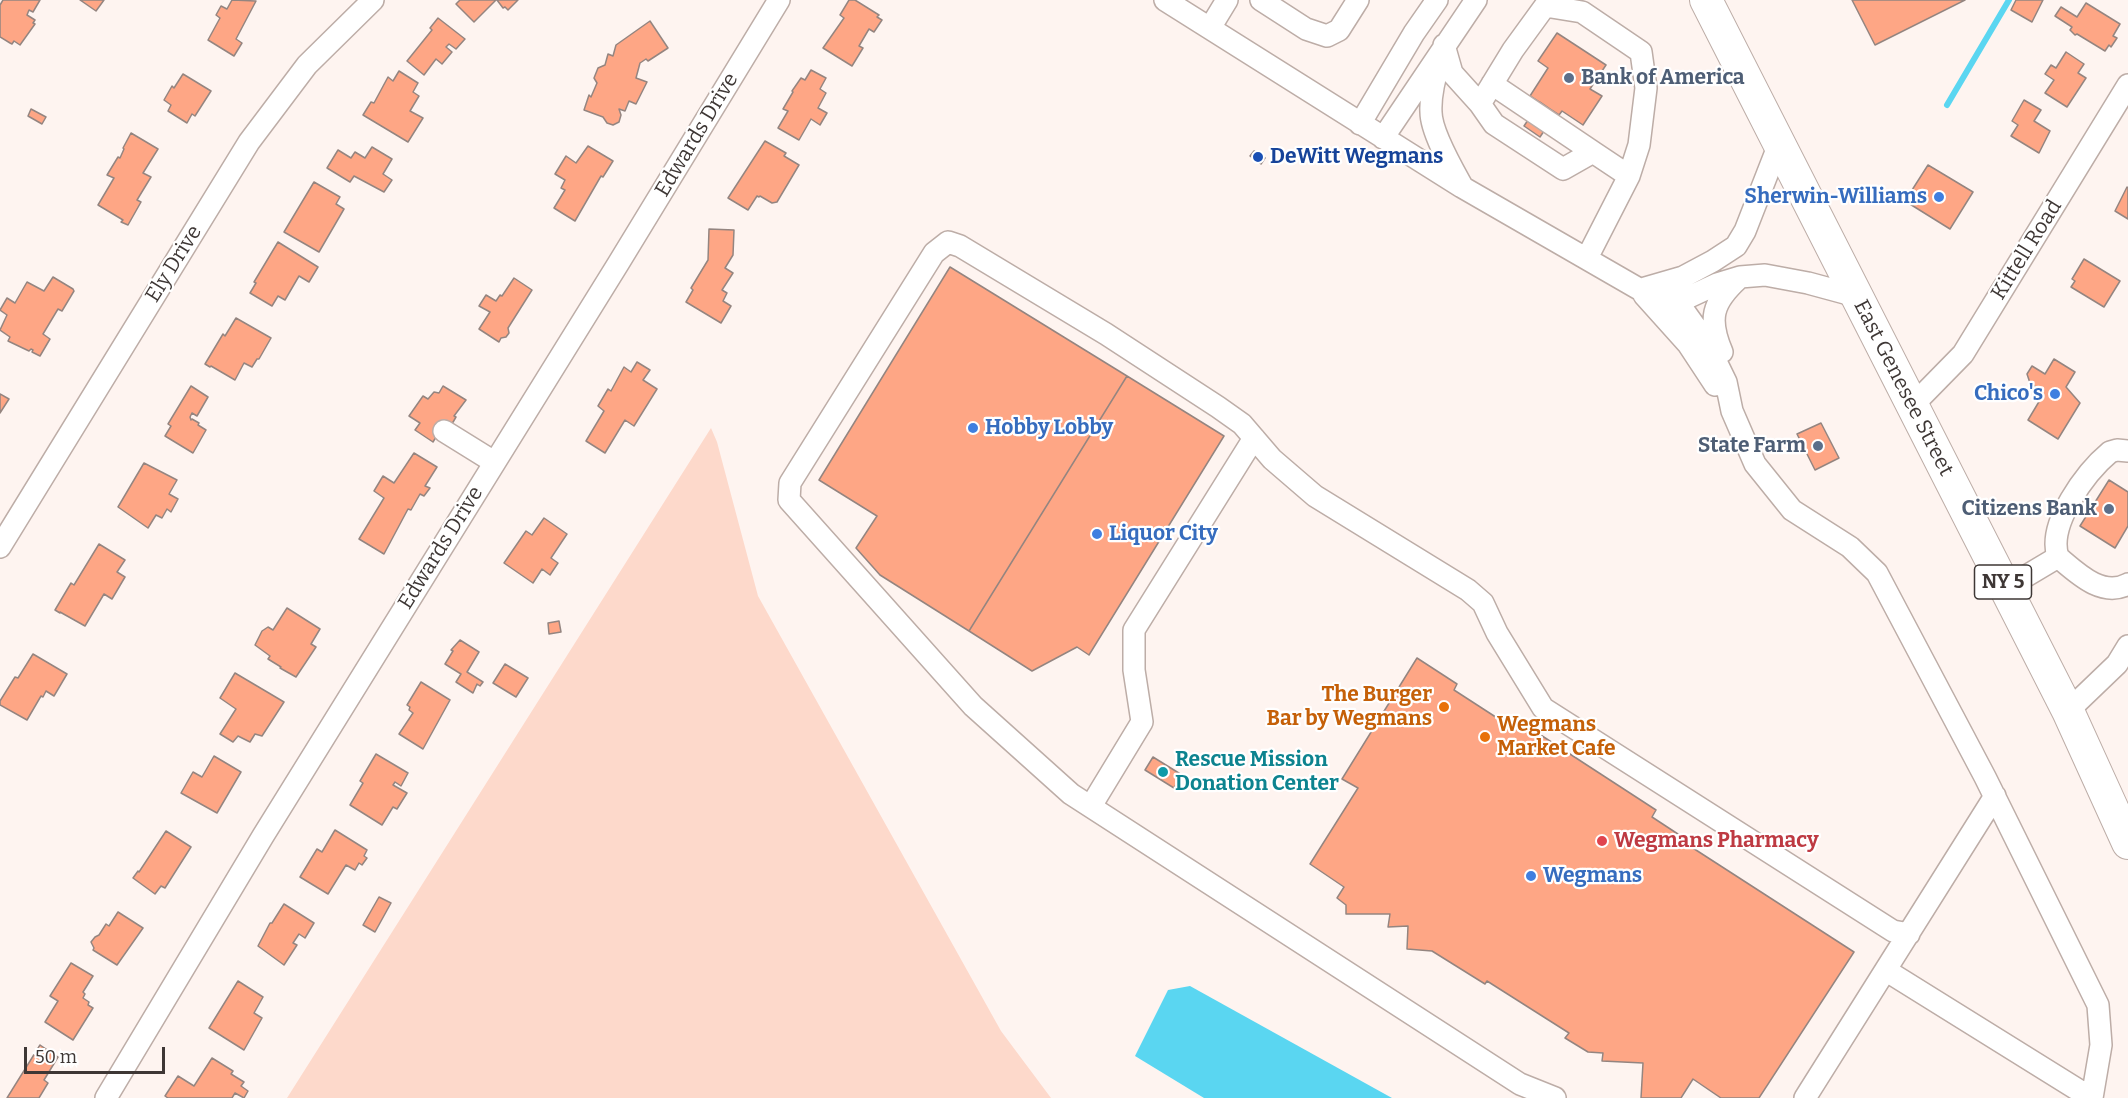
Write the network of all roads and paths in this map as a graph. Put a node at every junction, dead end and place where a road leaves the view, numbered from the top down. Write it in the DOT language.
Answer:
graph roads {
  1 [pos="373,0"];
  2 [pos="779,0"];
  3 [pos="1227,0"];
  4 [pos="1261,0"];
  5 [pos="1358,0"];
  6 [pos="1437,0"];
  7 [pos="1476,0"];
  8 [pos="1707,0"];
  9 [pos="1171,4"];
  10 [pos="1210,28"];
  11 [pos="1444,45"];
  12 [pos="1492,84"];
  13 [pos="2128,85"];
  14 [pos="1480,104"];
  15 [pos="1360,124"];
  16 [pos="1383,138"];
  17 [pos="1779,144"];
  18 [pos="1593,152"];
  19 [pos="1629,176"];
  20 [pos="1462,187"];
  21 [pos="1587,258"];
  22 [pos="1740,277"];
  23 [pos="1639,289"];
  24 [pos="1856,296"];
  25 [pos="1913,405"];
  26 [pos="1732,411"];
  27 [pos="444,431"];
  28 [pos="1254,438"];
  29 [pos="2128,451"];
  30 [pos="494,462"];
  31 [pos="0,547"];
  32 [pos="2058,557"];
  33 [pos="2128,584"];
  34 [pos="2006,588"];
  35 [pos="2124,661"];
  36 [pos="2068,711"];
  37 [pos="1995,796"];
  38 [pos="1091,806"];
  39 [pos="2128,843"];
  40 [pos="1909,934"];
  41 [pos="1887,971"];
  42 [pos="106,1098"];
  43 [pos="1555,1098"];
  44 [pos="1805,1098"];
  45 [pos="2092,1098"];
  1 -- 31 [label="street, Ely Drive"];
  2 -- 30 [label="street, Edwards Drive"];
  3 -- 10 [label="street"];
  4 -- 5 [label="street"];
  6 -- 15 [label="street"];
  7 -- 11 [label="street"];
  8 -- 17 [label="highway, East Genesee Street / NY 5"];
  9 -- 10 [label="street"];
  10 -- 15 [label="street"];
  11 -- 14 [label="street"];
  11 -- 16 [label="street"];
  11 -- 20 [label="street"];
  12 -- 14 [label="street"];
  12 -- 18 [label="street"];
  12 -- 19 [label="street"];
  13 -- 25 [label="street, Kittell Road"];
  14 -- 18 [label="street"];
  15 -- 16 [label="street"];
  16 -- 20 [label="street"];
  17 -- 23 [label="street"];
  17 -- 24 [label="highway, East Genesee Street / NY 5"];
  18 -- 19 [label="street"];
  19 -- 21 [label="street"];
  20 -- 21 [label="street"];
  21 -- 23 [label="street"];
  22 -- 23 [label="street"];
  22 -- 24 [label="street"];
  22 -- 26 [label="street"];
  23 -- 26 [label="street"];
  24 -- 25 [label="highway, East Genesee Street / NY 5"];
  25 -- 34 [label="highway, East Genesee Street / NY 5"];
  26 -- 37 [label="street"];
  27 -- 30 [label="street"];
  28 -- 38 [label="street"];
  28 -- 38 [label="street"];
  28 -- 40 [label="street"];
  29 -- 32 [label="street"];
  30 -- 42 [label="street, Edwards Drive"];
  32 -- 33 [label="street"];
  32 -- 34 [label="street"];
  34 -- 36 [label="highway, East Genesee Street / NY 5"];
  35 -- 36 [label="street"];
  36 -- 39 [label="highway, East Genesee Street / NY 5"];
  37 -- 40 [label="street"];
  37 -- 45 [label="street"];
  38 -- 43 [label="street"];
  40 -- 41 [label="street"];
  41 -- 44 [label="street"];
  41 -- 45 [label="street"];
}
